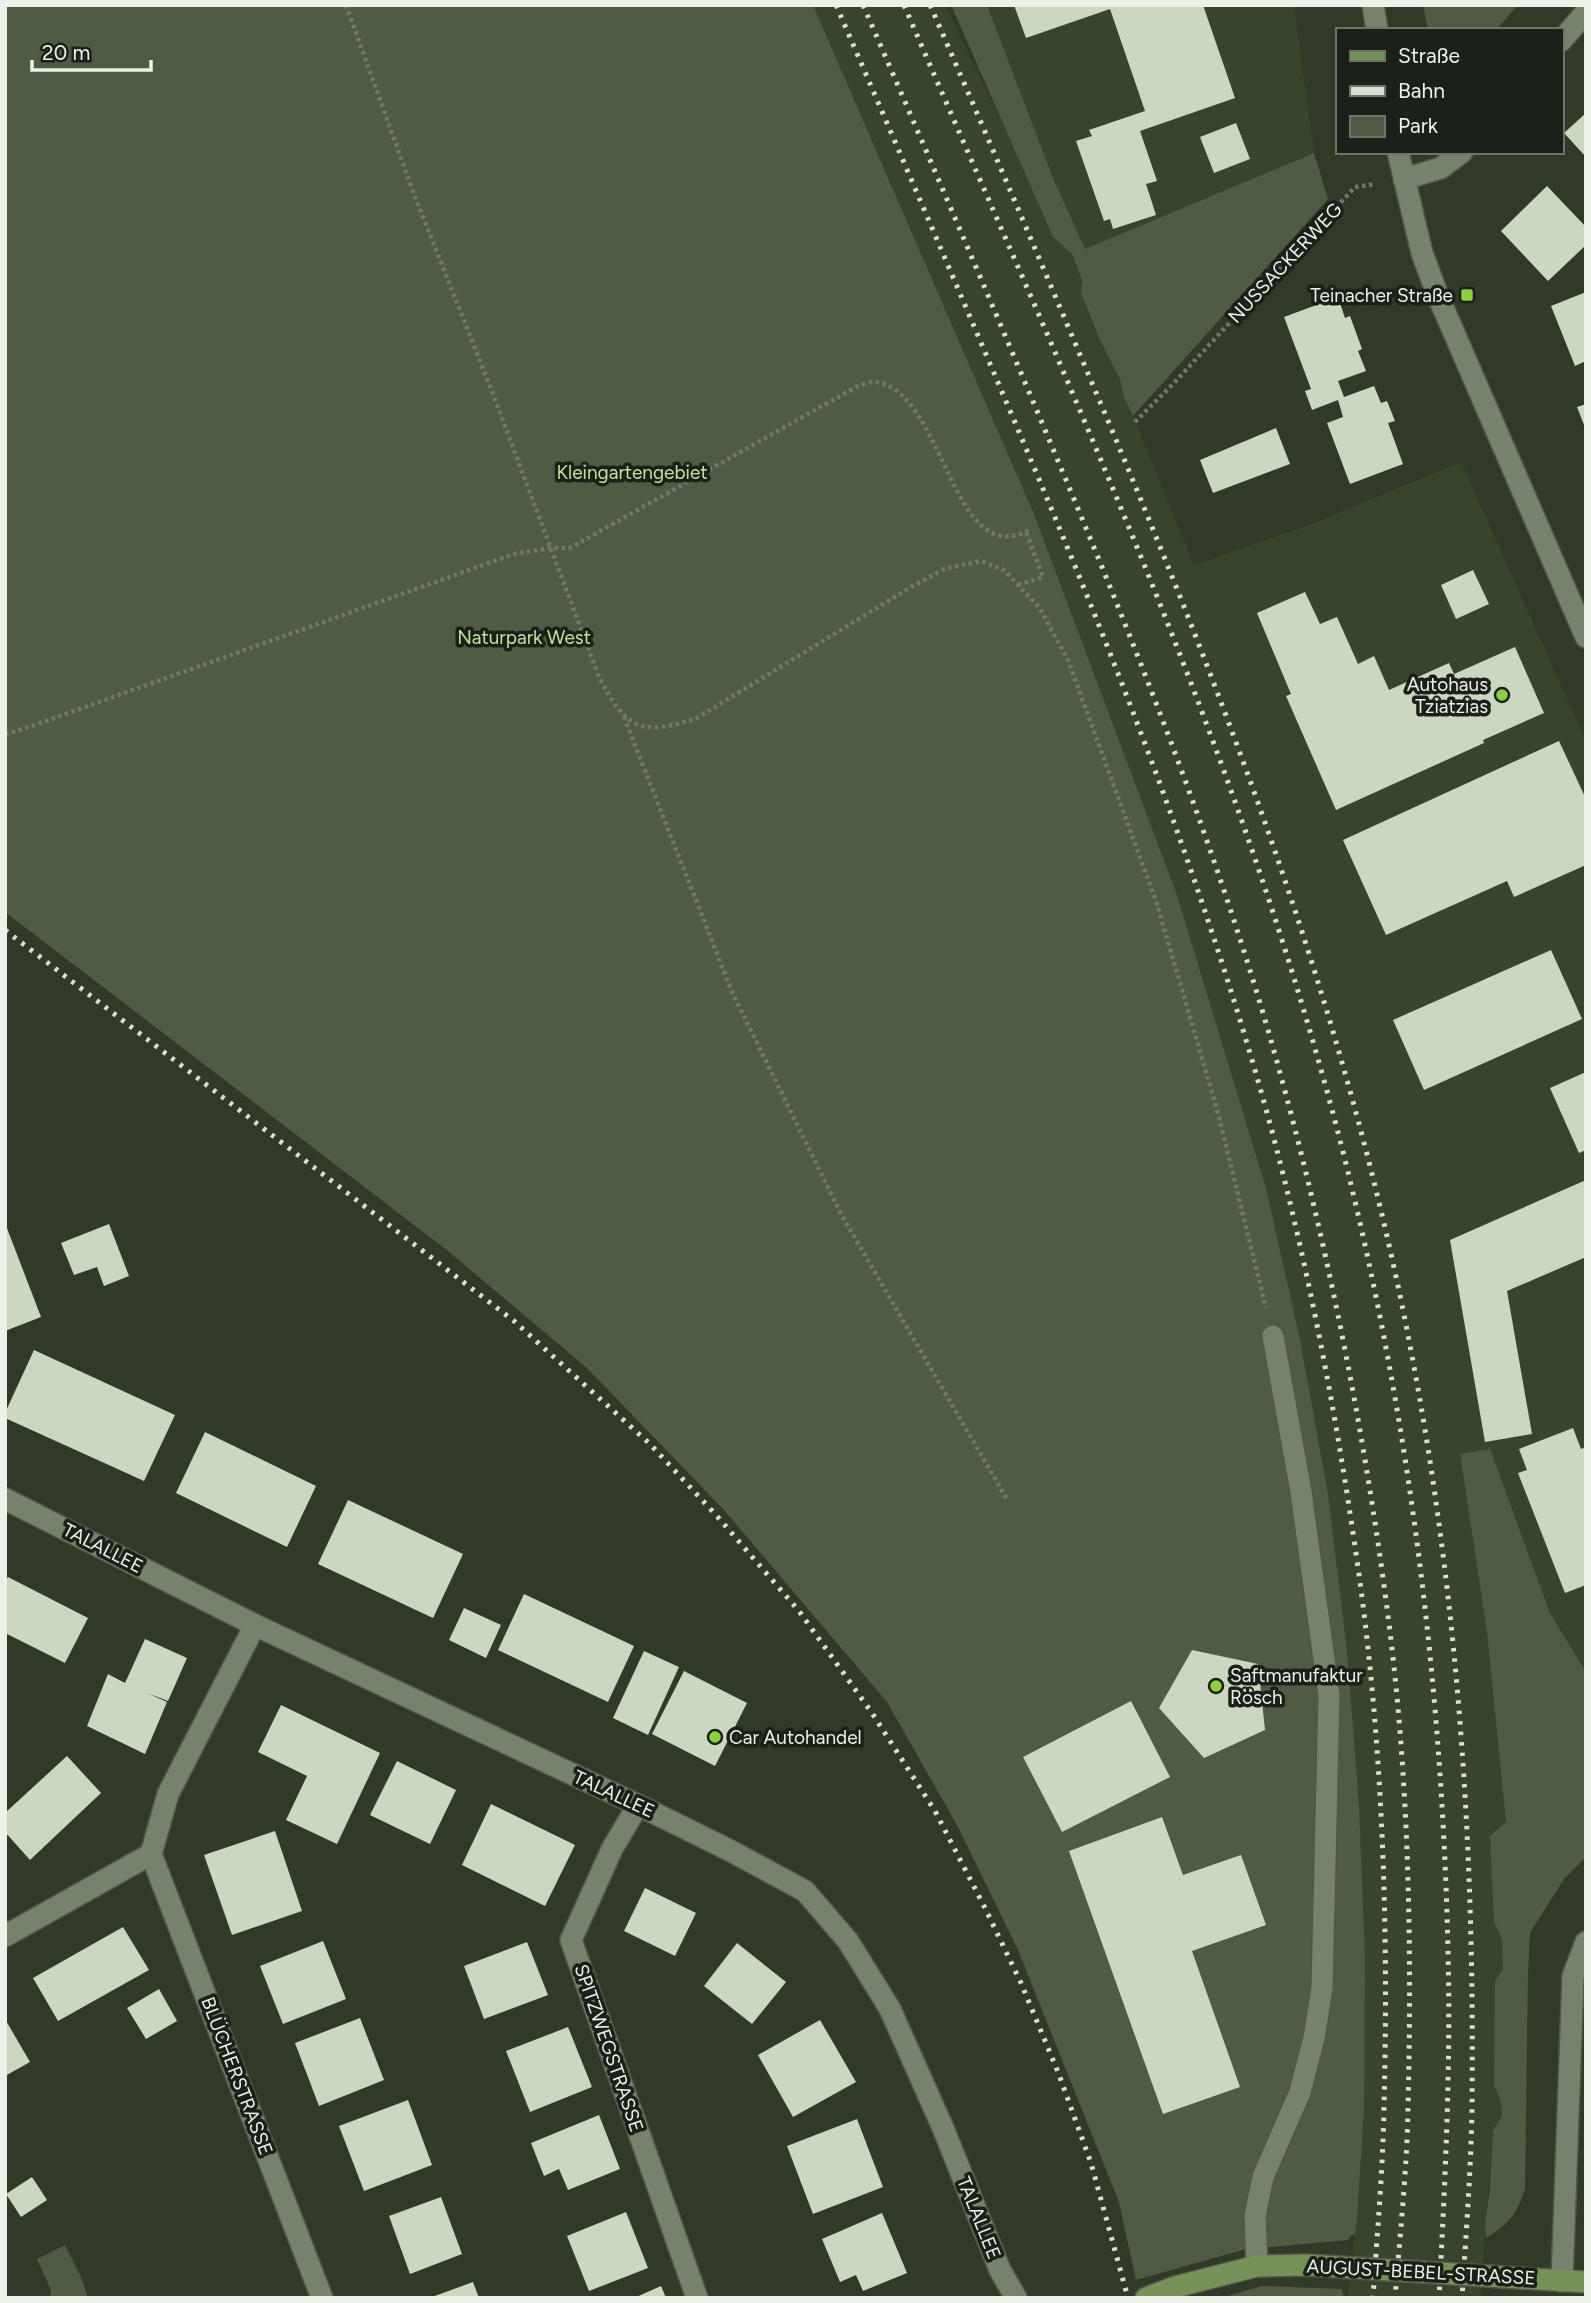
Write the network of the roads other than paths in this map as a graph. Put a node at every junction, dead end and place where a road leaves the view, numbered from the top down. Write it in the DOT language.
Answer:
graph roads {
  1 [pos="1373,5"];
  2 [pos="1586,12"];
  3 [pos="1377,28"];
  4 [pos="1563,39"];
  5 [pos="1398,154"];
  6 [pos="1459,154"];
  7 [pos="1404,179"];
  8 [pos="1586,638"];
  9 [pos="1273,1336"];
  10 [pos="5,1499"];
  11 [pos="256,1625"];
  12 [pos="638,1805"];
  13 [pos="151,1854"];
  14 [pos="5,1937"];
  15 [pos="1586,1942"];
  16 [pos="1257,2266"];
  17 [pos="1562,2281"];
  18 [pos="1586,2282"];
  19 [pos="322,2298"];
  20 [pos="697,2298"];
  21 [pos="1016,2298"];
  22 [pos="1146,2298"];
  1 -- 3 [label="street"];
  2 -- 4 [label="street"];
  5 -- 7 [label="street"];
  6 -- 7 [label="street"];
  7 -- 8 [label="street"];
  9 -- 16 [label="street"];
  10 -- 11 [label="street, TALALLEE"];
  11 -- 12 [label="street, TALALLEE"];
  11 -- 13 [label="street"];
  12 -- 20 [label="street, SPITZWEGSTRASSE"];
  12 -- 21 [label="street, TALALLEE"];
  13 -- 14 [label="street"];
  13 -- 19 [label="street, BLÜCHERSTRASSE"];
  15 -- 17 [label="street"];
  16 -- 17 [label="street, AUGUST-BEBEL-STRASSE"];
  16 -- 22 [label="street, AUGUST-BEBEL-STRASSE"];
  17 -- 18 [label="street, AUGUST-BEBEL-STRASSE"];
}
